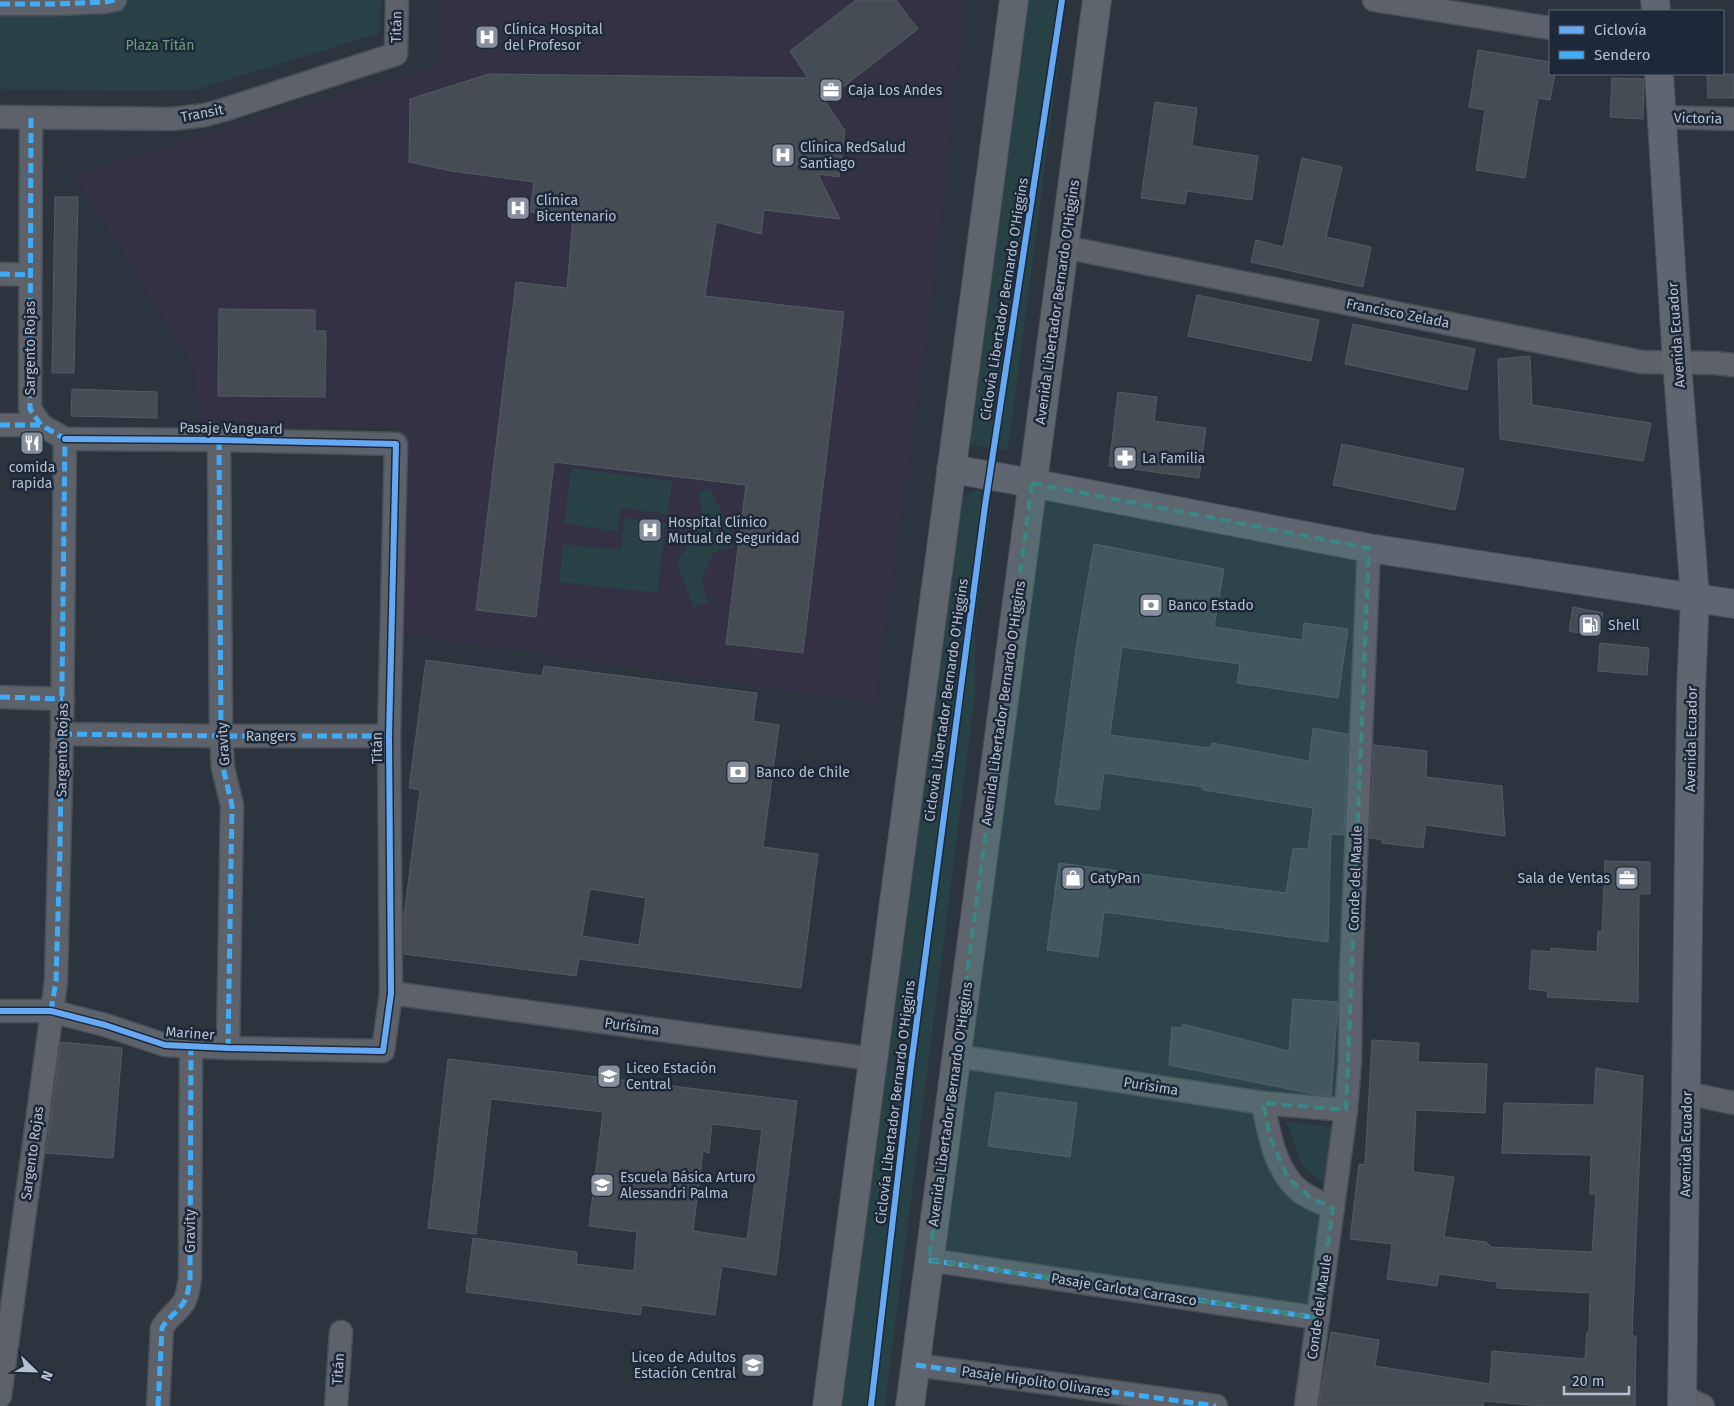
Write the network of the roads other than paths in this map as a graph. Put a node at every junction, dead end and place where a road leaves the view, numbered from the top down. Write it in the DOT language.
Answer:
graph roads {
  1 [pos="115,0"];
  2 [pos="397,0"];
  3 [pos="1014,0"];
  4 [pos="1097,0"];
  5 [pos="1374,0"];
  6 [pos="56,2"];
  7 [pos="0,4"];
  8 [pos="1549,28"];
  9 [pos="396,54"];
  10 [pos="1659,75"];
  11 [pos="0,117"];
  12 [pos="1662,117"];
  13 [pos="31,118"];
  14 [pos="1734,119"];
  15 [pos="1064,247"];
  16 [pos="0,274"];
  17 [pos="30,274"];
  18 [pos="1677,362"];
  19 [pos="1734,365"];
  20 [pos="0,425"];
  21 [pos="41,425"];
  22 [pos="66,439"];
  23 [pos="219,440"];
  24 [pos="396,444"];
  25 [pos="951,469"];
  26 [pos="1032,483"];
  27 [pos="1369,548"];
  28 [pos="1695,597"];
  29 [pos="1734,604"];
  30 [pos="0,697"];
  31 [pos="63,699"];
  32 [pos="62,734"];
  33 [pos="221,736"];
  34 [pos="389,736"];
  35 [pos="391,994"];
  36 [pos="0,1011"];
  37 [pos="51,1011"];
  38 [pos="191,1047"];
  39 [pos="228,1048"];
  40 [pos="383,1051"];
  41 [pos="957,1056"];
  42 [pos="874,1059"];
  43 [pos="1686,1093"];
  44 [pos="1263,1103"];
  45 [pos="1734,1103"];
  46 [pos="1346,1110"];
  47 [pos="1333,1208"];
  48 [pos="930,1260"];
  49 [pos="1318,1318"];
  50 [pos="341,1332"];
  51 [pos="916,1365"];
  52 [pos="0,1396"];
  53 [pos="1689,1403"];
  54 [pos="158,1406"];
  55 [pos="336,1406"];
  56 [pos="827,1406"];
  57 [pos="910,1406"];
  58 [pos="1216,1406"];
  59 [pos="1306,1406"];
  1 -- 6 [label="street"];
  2 -- 9 [label="street, Titán"];
  3 -- 25 [label="main road"];
  4 -- 15 [label="main road, Avenida Libertador Bernardo O'Higgins"];
  5 -- 8 [label="street"];
  6 -- 7 [label="street"];
  9 -- 13 [label="street, Transit"];
  10 -- 12 [label="main road, Avenida Ecuador"];
  11 -- 13 [label="street, Transit"];
  12 -- 14 [label="street, Victoria"];
  12 -- 18 [label="main road, Avenida Ecuador"];
  13 -- 17 [label="street, Sargento Rojas"];
  15 -- 18 [label="street, Francisco Zelada"];
  15 -- 26 [label="main road, Avenida Libertador Bernardo O'Higgins"];
  16 -- 17 [label="street"];
  17 -- 21 [label="street, Sargento Rojas"];
  18 -- 19 [label="street, Francisco Zelada"];
  18 -- 28 [label="main road, Avenida Ecuador"];
  20 -- 21 [label="street"];
  21 -- 22 [label="street"];
  22 -- 23 [label="street, Pasaje Vanguard"];
  22 -- 31 [label="street, Sargento Rojas"];
  23 -- 24 [label="street, Pasaje Vanguard"];
  23 -- 33 [label="street, Gravity"];
  24 -- 34 [label="street, Titán"];
  25 -- 26 [label="main road"];
  25 -- 42 [label="main road"];
  26 -- 27 [label="main road"];
  26 -- 41 [label="main road, Avenida Libertador Bernardo O'Higgins"];
  27 -- 28 [label="main road"];
  27 -- 46 [label="street, Conde del Maule"];
  28 -- 29 [label="main road"];
  28 -- 43 [label="main road, Avenida Ecuador"];
  30 -- 31 [label="street"];
  31 -- 32 [label="street, Sargento Rojas"];
  32 -- 33 [label="street, Rangers"];
  32 -- 37 [label="street, Sargento Rojas"];
  33 -- 34 [label="street, Rangers"];
  33 -- 39 [label="street, Gravity"];
  34 -- 35 [label="street, Titán"];
  35 -- 40 [label="street, Titán"];
  35 -- 42 [label="street, Purísima"];
  36 -- 37 [label="street, Mariner"];
  37 -- 38 [label="street, Mariner"];
  37 -- 52 [label="street, Sargento Rojas"];
  38 -- 39 [label="street, Mariner"];
  38 -- 54 [label="street, Gravity"];
  39 -- 40 [label="street, Mariner"];
  41 -- 44 [label="street, Purísima"];
  41 -- 48 [label="main road, Avenida Libertador Bernardo O'Higgins"];
  42 -- 56 [label="main road"];
  43 -- 45 [label="street"];
  43 -- 53 [label="main road, Avenida Ecuador"];
  44 -- 46 [label="street, Purísima"];
  44 -- 47 [label="street"];
  46 -- 47 [label="street, Conde del Maule"];
  47 -- 49 [label="street, Conde del Maule"];
  48 -- 49 [label="street, Pasaje Carlota Carrasco"];
  48 -- 51 [label="main road, Avenida Libertador Bernardo O'Higgins"];
  49 -- 59 [label="street, Conde del Maule"];
  50 -- 55 [label="street, Titán"];
  51 -- 57 [label="main road, Avenida Libertador Bernardo O'Higgins"];
  51 -- 58 [label="street, Pasaje Hipolito Olivares"];
}
